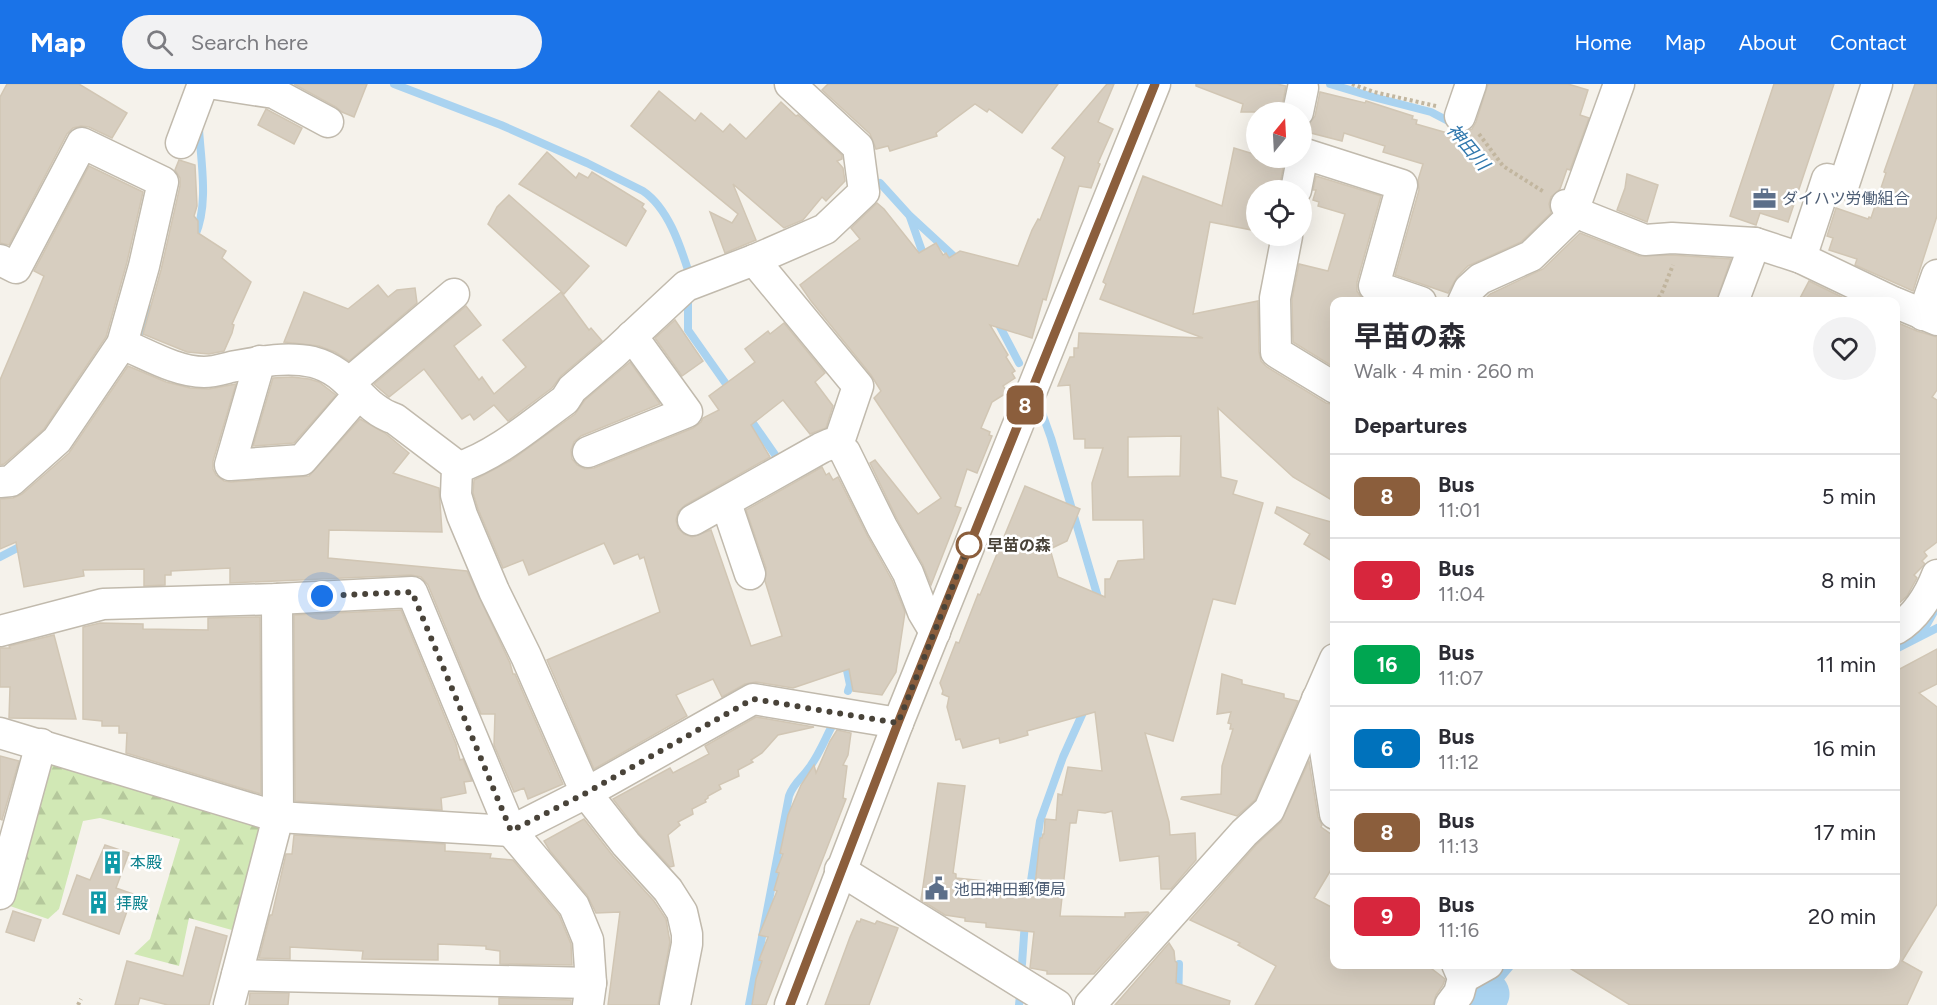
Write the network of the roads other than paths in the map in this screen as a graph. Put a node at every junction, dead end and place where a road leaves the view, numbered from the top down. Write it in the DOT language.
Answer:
graph roads {
  1 [pos="203,84"];
  2 [pos="215,84"];
  3 [pos="790,84"];
  4 [pos="1155,84"];
  5 [pos="1471,84"];
  6 [pos="1619,84"];
  7 [pos="1877,84"];
  8 [pos="1460,116"];
  9 [pos="328,122"];
  10 [pos="181,143"];
  11 [pos="1312,156"];
  12 [pos="1570,208"];
  13 [pos="1755,243"];
  14 [pos="1285,246"];
  15 [pos="1801,258"];
  16 [pos="0,260"];
  17 [pos="754,260"];
  18 [pos="1937,275"];
  19 [pos="454,294"];
  20 [pos="1406,297"];
  21 [pos="1465,297"];
  22 [pos="1735,297"];
  23 [pos="1884,297"];
  24 [pos="1900,304"];
  25 [pos="1930,317"];
  26 [pos="632,336"];
  27 [pos="122,344"];
  28 [pos="260,361"];
  29 [pos="1330,385"];
  30 [pos="354,389"];
  31 [pos="838,445"];
  32 [pos="588,453"];
  33 [pos="457,468"];
  34 [pos="0,482"];
  35 [pos="726,503"];
  36 [pos="693,520"];
  37 [pos="750,574"];
  38 [pos="1937,575"];
  39 [pos="277,598"];
  40 [pos="1900,626"];
  41 [pos="0,631"];
  42 [pos="935,632"];
  43 [pos="1330,670"];
  44 [pos="1317,699"];
  45 [pos="898,723"];
  46 [pos="0,733"];
  47 [pos="41,744"];
  48 [pos="1330,782"];
  49 [pos="586,793"];
  50 [pos="278,817"];
  51 [pos="511,831"];
  52 [pos="840,870"];
  53 [pos="0,894"];
  54 [pos="1473,970"];
  55 [pos="237,975"];
  56 [pos="590,994"];
  57 [pos="230,1005"];
  58 [pos="675,1005"];
  59 [pos="790,1005"];
  60 [pos="1057,1005"];
  61 [pos="1090,1005"];
  62 [pos="1450,1005"];
  1 -- 10 [label="street"];
  2 -- 9 [label="street"];
  3 -- 17 [label="street"];
  4 -- 42 [label="street"];
  5 -- 8 [label="street"];
  6 -- 12 [label="street"];
  7 -- 15 [label="street"];
  11 -- 20 [label="street"];
  12 -- 13 [label="street"];
  12 -- 21 [label="street"];
  13 -- 15 [label="street"];
  13 -- 22 [label="street"];
  14 -- 29 [label="street"];
  15 -- 23 [label="street"];
  16 -- 27 [label="street"];
  17 -- 26 [label="street"];
  17 -- 31 [label="street"];
  18 -- 25 [label="street"];
  19 -- 30 [label="street"];
  24 -- 25 [label="street"];
  26 -- 32 [label="street"];
  26 -- 33 [label="street"];
  27 -- 28 [label="street"];
  27 -- 34 [label="street"];
  28 -- 30 [label="street"];
  28 -- 30 [label="street"];
  30 -- 33 [label="street"];
  31 -- 35 [label="street"];
  31 -- 42 [label="street"];
  33 -- 49 [label="street"];
  35 -- 36 [label="street"];
  35 -- 37 [label="street"];
  38 -- 40 [label="street"];
  39 -- 41 [label="street"];
  39 -- 50 [label="street"];
  39 -- 51 [label="street"];
  42 -- 45 [label="street"];
  43 -- 44 [label="street"];
  44 -- 48 [label="street"];
  44 -- 61 [label="street"];
  45 -- 49 [label="street"];
  45 -- 52 [label="street"];
  46 -- 47 [label="street"];
  47 -- 50 [label="street"];
  47 -- 53 [label="street"];
  49 -- 51 [label="street"];
  49 -- 58 [label="street"];
  50 -- 51 [label="street"];
  50 -- 55 [label="street"];
  51 -- 56 [label="street"];
  52 -- 59 [label="street"];
  52 -- 60 [label="street"];
  54 -- 62 [label="street"];
  55 -- 56 [label="street"];
  55 -- 57 [label="street"];
}
